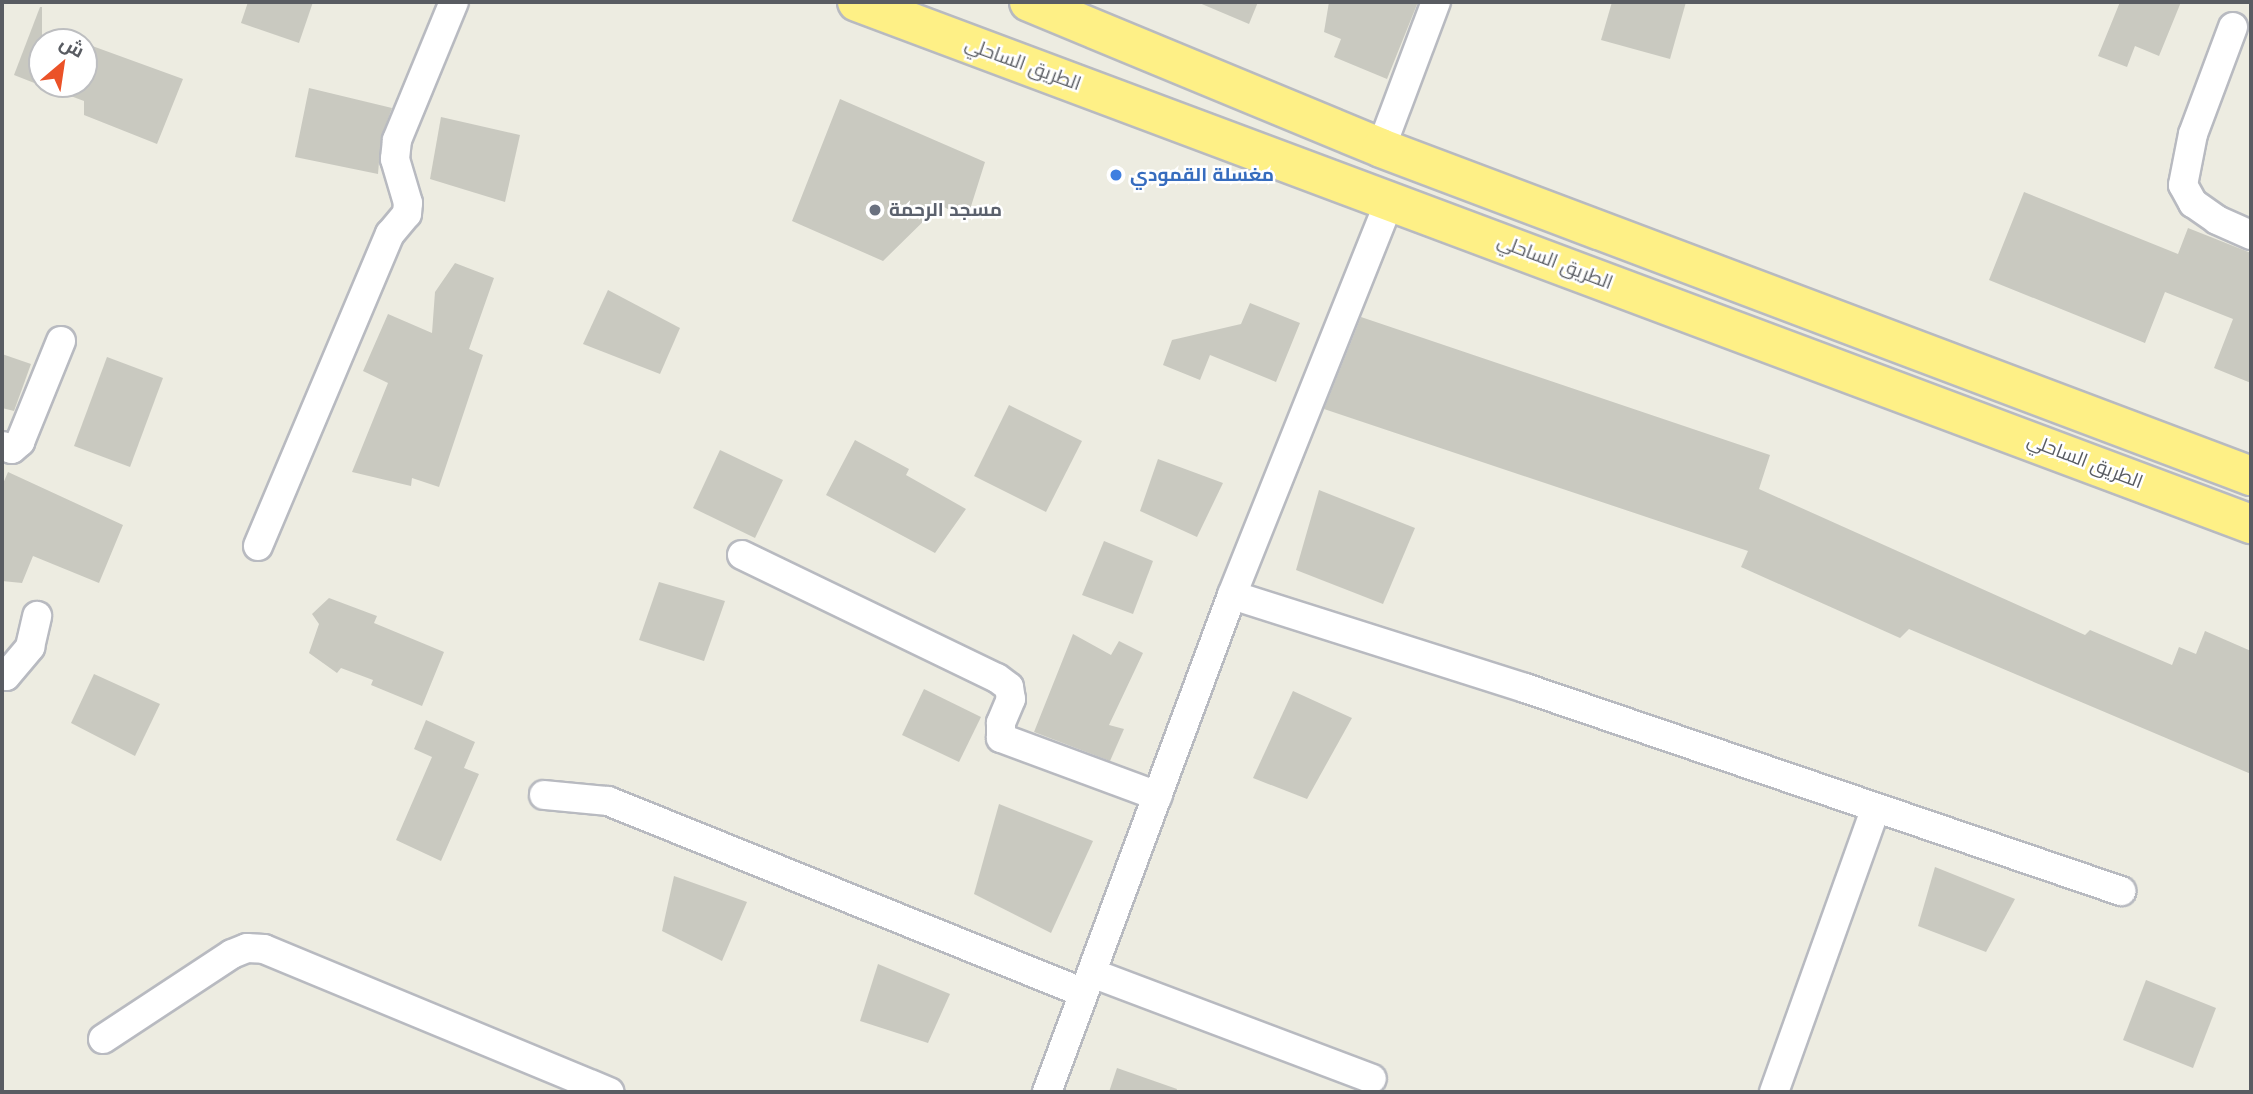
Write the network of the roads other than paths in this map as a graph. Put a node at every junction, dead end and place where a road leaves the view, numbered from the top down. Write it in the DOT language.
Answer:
graph roads {
  1 [pos="454,2"];
  2 [pos="857,2"];
  3 [pos="1029,2"];
  4 [pos="1436,2"];
  5 [pos="2233,27"];
  6 [pos="1381,148"];
  7 [pos="1390,200"];
  8 [pos="2251,235"];
  9 [pos="61,341"];
  10 [pos="2,446"];
  11 [pos="2251,476"];
  12 [pos="2251,524"];
  13 [pos="258,545"];
  14 [pos="742,555"];
  15 [pos="1232,595"];
  16 [pos="37,616"];
  17 [pos="2,675"];
  18 [pos="544,795"];
  19 [pos="1158,796"];
  20 [pos="1875,810"];
  21 [pos="2121,891"];
  22 [pos="1088,983"];
  23 [pos="103,1039"];
  24 [pos="1372,1079"];
  25 [pos="610,1092"];
  26 [pos="1047,1092"];
  27 [pos="1774,1092"];
  1 -- 13 [label="street"];
  2 -- 7 [label="highway, الطريق الساحلي"];
  3 -- 6 [label="highway"];
  4 -- 6 [label="street"];
  5 -- 8 [label="street"];
  6 -- 11 [label="highway"];
  7 -- 12 [label="highway, الطريق الساحلي"];
  7 -- 15 [label="street"];
  9 -- 10 [label="street"];
  14 -- 19 [label="street"];
  15 -- 19 [label="street"];
  15 -- 20 [label="street"];
  16 -- 17 [label="street"];
  18 -- 22 [label="street"];
  19 -- 22 [label="street"];
  20 -- 21 [label="street"];
  20 -- 27 [label="street"];
  22 -- 24 [label="street"];
  22 -- 26 [label="street"];
  23 -- 25 [label="street"];
}
